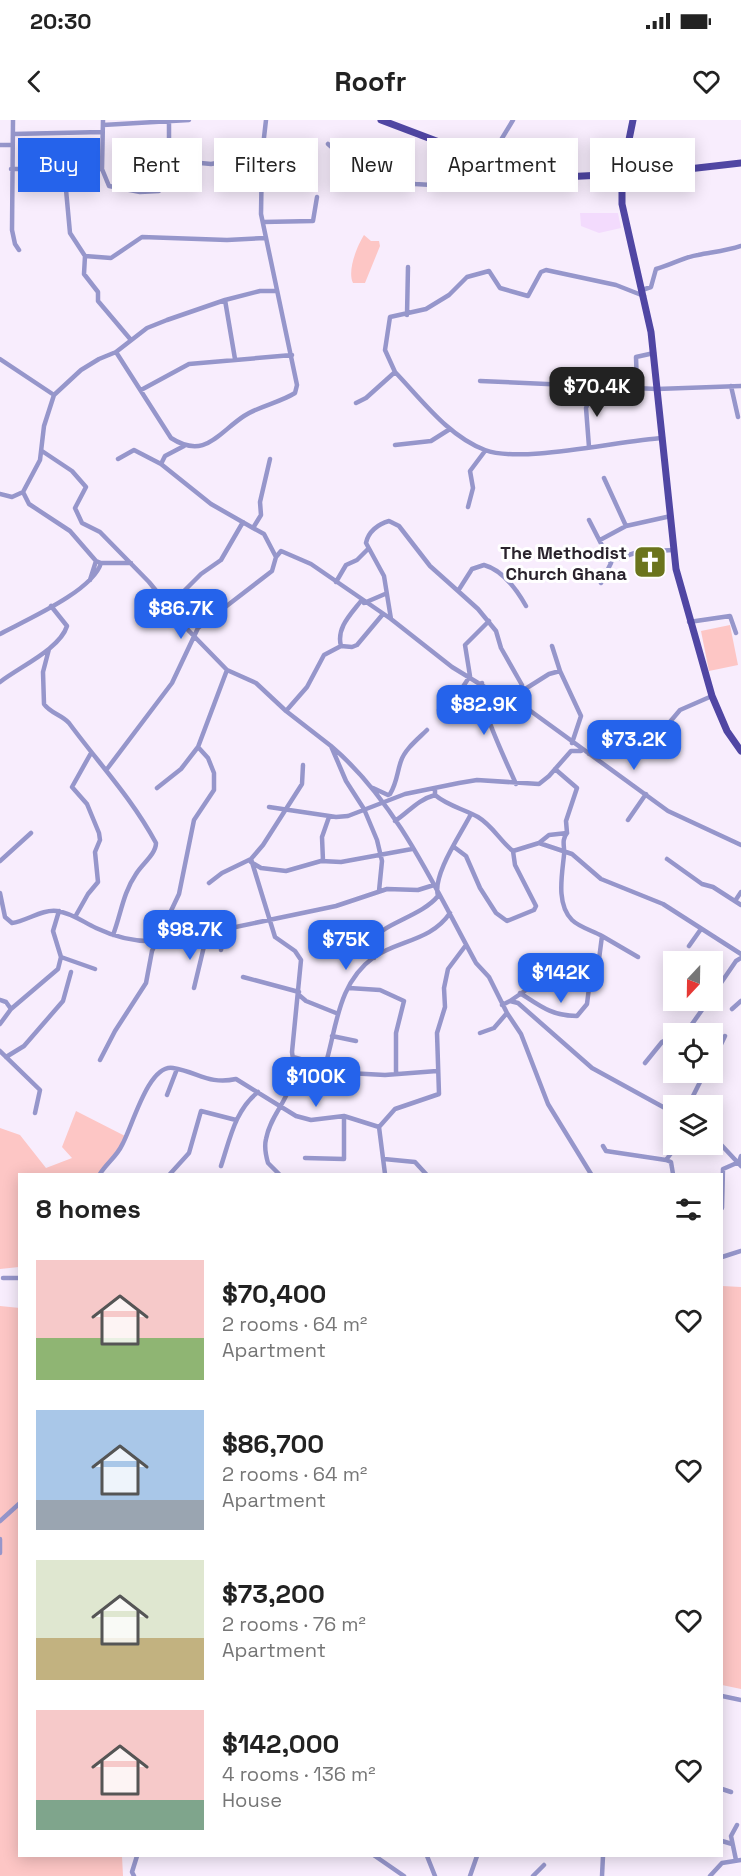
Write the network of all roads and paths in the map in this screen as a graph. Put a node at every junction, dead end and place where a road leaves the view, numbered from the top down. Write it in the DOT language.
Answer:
graph roads {
  1 [pos="13,120"];
  2 [pos="189,120"];
  3 [pos="266,120"];
  4 [pos="381,120"];
  5 [pos="513,120"];
  6 [pos="633,120"];
  7 [pos="161,121"];
  8 [pos="390,122"];
  9 [pos="103,123"];
  10 [pos="169,123"];
  11 [pos="102,132"];
  12 [pos="13,134"];
  13 [pos="264,138"];
  14 [pos="430,138"];
  15 [pos="502,138"];
  16 [pos="629,138"];
  17 [pos="328,144"];
  18 [pos="0,145"];
  19 [pos="12,145"];
  20 [pos="214,163"];
  21 [pos="741,163"];
  22 [pos="695,168"];
  23 [pos="12,169"];
  24 [pos="18,169"];
  25 [pos="102,169"];
  26 [pos="427,185"];
  27 [pos="112,187"];
  28 [pos="66,192"];
  29 [pos="263,192"];
  30 [pos="623,192"];
  31 [pos="317,197"];
  32 [pos="263,222"];
  33 [pos="265,238"];
  34 [pos="741,246"];
  35 [pos="19,250"];
  36 [pos="84,256"];
  37 [pos="408,267"];
  38 [pos="277,291"];
  39 [pos="643,293"];
  40 [pos="225,300"];
  41 [pos="408,315"];
  42 [pos="131,340"];
  43 [pos="116,352"];
  44 [pos="654,353"];
  45 [pos="292,355"];
  46 [pos="235,359"];
  47 [pos="0,360"];
  48 [pos="395,372"];
  49 [pos="480,381"];
  50 [pos="595,386"];
  51 [pos="731,386"];
  52 [pos="741,386"];
  53 [pos="637,387"];
  54 [pos="657,389"];
  55 [pos="141,390"];
  56 [pos="54,395"];
  57 [pos="356,403"];
  58 [pos="738,417"];
  59 [pos="450,429"];
  60 [pos="663,438"];
  61 [pos="395,445"];
  62 [pos="184,446"];
  63 [pos="589,447"];
  64 [pos="42,451"];
  65 [pos="485,451"];
  66 [pos="118,459"];
  67 [pos="270,459"];
  68 [pos="160,464"];
  69 [pos="604,478"];
  70 [pos="23,492"];
  71 [pos="0,494"];
  72 [pos="468,507"];
  73 [pos="671,516"];
  74 [pos="589,520"];
  75 [pos="243,522"];
  76 [pos="82,523"];
  77 [pos="626,526"];
  78 [pos="253,528"];
  79 [pos="70,531"];
  80 [pos="600,540"];
  81 [pos="368,549"];
  82 [pos="673,550"];
  83 [pos="276,557"];
  84 [pos="96,561"];
  85 [pos="610,561"];
  86 [pos="101,563"];
  87 [pos="130,563"];
  88 [pos="90,580"];
  89 [pos="336,582"];
  90 [pos="601,583"];
  91 [pos="458,591"];
  92 [pos="386,594"];
  93 [pos="363,602"];
  94 [pos="170,605"];
  95 [pos="51,606"];
  96 [pos="526,606"];
  97 [pos="383,614"];
  98 [pos="391,619"];
  99 [pos="489,621"];
  100 [pos="689,622"];
  101 [pos="736,633"];
  102 [pos="0,634"];
  103 [pos="194,635"];
  104 [pos="341,646"];
  105 [pos="552,646"];
  106 [pos="49,649"];
  107 [pos="227,670"];
  108 [pos="560,671"];
  109 [pos="470,676"];
  110 [pos="0,682"];
  111 [pos="482,683"];
  112 [pos="522,691"];
  113 [pos="712,696"];
  114 [pos="521,704"];
  115 [pos="439,710"];
  116 [pos="286,711"];
  117 [pos="427,730"];
  118 [pos="572,743"];
  119 [pos="331,746"];
  120 [pos="198,747"];
  121 [pos="741,751"];
  122 [pos="91,753"];
  123 [pos="589,754"];
  124 [pos="303,765"];
  125 [pos="107,769"];
  126 [pos="555,769"];
  127 [pos="516,784"];
  128 [pos="370,787"];
  129 [pos="157,788"];
  130 [pos="435,789"];
  131 [pos="646,794"];
  132 [pos="435,795"];
  133 [pos="383,803"];
  134 [pos="269,807"];
  135 [pos="286,809"];
  136 [pos="364,809"];
  137 [pos="471,814"];
  138 [pos="329,817"];
  139 [pos="628,820"];
  140 [pos="395,821"];
  141 [pos="31,833"];
  142 [pos="567,833"];
  143 [pos="539,843"];
  144 [pos="741,845"];
  145 [pos="454,847"];
  146 [pos="412,849"];
  147 [pos="513,851"];
  148 [pos="564,853"];
  149 [pos="380,854"];
  150 [pos="667,859"];
  151 [pos="251,860"];
  152 [pos="0,861"];
  153 [pos="323,861"];
  154 [pos="209,883"];
  155 [pos="435,887"];
  156 [pos="379,891"];
  157 [pos="741,892"];
  158 [pos="0,893"];
  159 [pos="735,901"];
  160 [pos="741,905"];
  161 [pos="59,911"];
  162 [pos="450,913"];
  163 [pos="75,916"];
  164 [pos="2,917"];
  165 [pos="268,922"];
  166 [pos="165,928"];
  167 [pos="226,929"];
  168 [pos="701,929"];
  169 [pos="113,935"];
  170 [pos="602,936"];
  171 [pos="206,938"];
  172 [pos="156,941"];
  173 [pos="466,945"];
  174 [pos="689,946"];
  175 [pos="221,950"];
  176 [pos="741,956"];
  177 [pos="61,957"];
  178 [pos="638,957"];
  179 [pos="374,958"];
  180 [pos="95,969"];
  181 [pos="71,972"];
  182 [pos="243,977"];
  183 [pos="590,980"];
  184 [pos="723,980"];
  185 [pos="194,988"];
  186 [pos="350,988"];
  187 [pos="299,993"];
  188 [pos="520,993"];
  189 [pos="0,1000"];
  190 [pos="741,1000"];
  191 [pos="510,1001"];
  192 [pos="502,1005"];
  193 [pos="10,1009"];
  194 [pos="732,1009"];
  195 [pos="336,1013"];
  196 [pos="507,1013"];
  197 [pos="0,1024"];
  198 [pos="480,1033"];
  199 [pos="332,1036"];
  200 [pos="725,1036"];
  201 [pos="723,1040"];
  202 [pos="356,1041"];
  203 [pos="663,1042"];
  204 [pos="0,1051"];
  205 [pos="6,1057"];
  206 [pos="293,1057"];
  207 [pos="100,1060"];
  208 [pos="645,1063"];
  209 [pos="325,1065"];
  210 [pos="177,1069"];
  211 [pos="437,1071"];
  212 [pos="396,1074"];
  213 [pos="258,1092"];
  214 [pos="167,1095"];
  215 [pos="283,1106"];
  216 [pos="663,1107"];
  217 [pos="35,1113"];
  218 [pos="344,1116"];
  219 [pos="236,1120"];
  220 [pos="378,1127"];
  221 [pos="723,1145"];
  222 [pos="603,1146"];
  223 [pos="670,1155"];
  224 [pos="305,1158"];
  225 [pos="384,1159"];
  226 [pos="666,1160"];
  227 [pos="740,1161"];
  228 [pos="221,1166"];
  229 [pos="101,1173"];
  230 [pos="171,1173"];
  231 [pos="278,1173"];
  232 [pos="385,1173"];
  233 [pos="425,1173"];
  234 [pos="590,1173"];
  235 [pos="673,1173"];
  236 [pos="723,1173"];
  237 [pos="741,1251"];
  238 [pos="723,1257"];
  239 [pos="3,1278"];
  240 [pos="18,1278"];
  241 [pos="18,1505"];
  242 [pos="0,1521"];
  243 [pos="0,1539"];
  244 [pos="0,1553"];
  245 [pos="723,1696"];
  246 [pos="741,1700"];
  247 [pos="723,1789"];
  248 [pos="731,1792"];
  249 [pos="737,1824"];
  250 [pos="723,1841"];
  251 [pos="732,1844"];
  252 [pos="137,1857"];
  253 [pos="376,1857"];
  254 [pos="427,1857"];
  255 [pos="477,1857"];
  256 [pos="603,1857"];
  257 [pos="739,1860"];
  258 [pos="544,1865"];
  259 [pos="134,1876"];
  260 [pos="404,1876"];
  261 [pos="435,1876"];
  262 [pos="470,1876"];
  263 [pos="533,1876"];
  264 [pos="602,1876"];
  265 [pos="710,1876"];
  1 -- 12 [label="street"];
  2 -- 10 [label="street"];
  3 -- 13 [label="street"];
  4 -- 8 [label="main road"];
  5 -- 15 [label="street"];
  6 -- 16 [label="main road"];
  7 -- 9 [label="street"];
  7 -- 10 [label="street"];
  8 -- 14 [label="main road"];
  9 -- 11 [label="street"];
  10 -- 20 [label="street"];
  11 -- 12 [label="street"];
  11 -- 25 [label="street"];
  12 -- 19 [label="street"];
  17 -- 26 [label="street"];
  18 -- 19 [label="street"];
  19 -- 23 [label="street"];
  21 -- 22 [label="main road"];
  23 -- 24 [label="street"];
  23 -- 35 [label="street"];
  25 -- 27 [label="street"];
  28 -- 36 [label="street"];
  29 -- 32 [label="street"];
  30 -- 39 [label="main road"];
  31 -- 32 [label="street"];
  32 -- 33 [label="street"];
  33 -- 36 [label="street"];
  33 -- 38 [label="street"];
  34 -- 39 [label="street"];
  36 -- 42 [label="street"];
  37 -- 41 [label="street"];
  38 -- 40 [label="street"];
  38 -- 45 [label="street"];
  39 -- 41 [label="street"];
  39 -- 44 [label="main road"];
  40 -- 42 [label="street"];
  40 -- 46 [label="street"];
  41 -- 48 [label="street"];
  42 -- 43 [label="street"];
  43 -- 55 [label="street"];
  43 -- 56 [label="street"];
  44 -- 53 [label="street"];
  44 -- 54 [label="main road"];
  45 -- 46 [label="street"];
  45 -- 62 [label="street"];
  46 -- 55 [label="street"];
  47 -- 56 [label="street"];
  48 -- 57 [label="street"];
  48 -- 59 [label="street"];
  49 -- 50 [label="street"];
  50 -- 53 [label="street"];
  50 -- 63 [label="street"];
  51 -- 52 [label="street"];
  51 -- 54 [label="street"];
  51 -- 58 [label="street"];
  53 -- 54 [label="street"];
  54 -- 60 [label="main road"];
  55 -- 62 [label="street"];
  56 -- 64 [label="street"];
  59 -- 61 [label="street"];
  59 -- 65 [label="street"];
  60 -- 63 [label="street"];
  60 -- 73 [label="main road"];
  62 -- 68 [label="street"];
  63 -- 65 [label="street"];
  64 -- 70 [label="street"];
  64 -- 76 [label="street"];
  65 -- 72 [label="street"];
  66 -- 68 [label="street"];
  67 -- 78 [label="street"];
  68 -- 75 [label="street"];
  69 -- 77 [label="street"];
  70 -- 71 [label="street"];
  70 -- 79 [label="street"];
  73 -- 77 [label="street"];
  73 -- 82 [label="main road"];
  74 -- 80 [label="street"];
  75 -- 78 [label="street"];
  75 -- 94 [label="street"];
  76 -- 79 [label="street"];
  76 -- 87 [label="street"];
  77 -- 80 [label="street"];
  78 -- 83 [label="street"];
  79 -- 84 [label="street"];
  80 -- 85 [label="street"];
  81 -- 89 [label="street"];
  81 -- 91 [label="street"];
  81 -- 92 [label="street"];
  82 -- 85 [label="street"];
  82 -- 100 [label="main road"];
  83 -- 89 [label="street"];
  83 -- 103 [label="street"];
  84 -- 86 [label="street"];
  84 -- 88 [label="street"];
  85 -- 90 [label="street"];
  86 -- 87 [label="street"];
  86 -- 88 [label="street"];
  87 -- 94 [label="street"];
  88 -- 95 [label="street"];
  89 -- 93 [label="street"];
  91 -- 96 [label="street"];
  91 -- 99 [label="street"];
  92 -- 93 [label="street"];
  92 -- 98 [label="street"];
  93 -- 97 [label="street"];
  93 -- 104 [label="street"];
  94 -- 103 [label="street"];
  95 -- 102 [label="street"];
  95 -- 106 [label="street"];
  97 -- 98 [label="street"];
  97 -- 104 [label="street"];
  98 -- 109 [label="street"];
  99 -- 109 [label="street"];
  99 -- 112 [label="street"];
  100 -- 101 [label="street"];
  100 -- 113 [label="main road"];
  103 -- 107 [label="street"];
  103 -- 125 [label="street"];
  104 -- 116 [label="street"];
  105 -- 108 [label="street"];
  106 -- 110 [label="street"];
  106 -- 122 [label="street"];
  107 -- 116 [label="street"];
  107 -- 120 [label="street"];
  108 -- 112 [label="street"];
  108 -- 118 [label="street"];
  109 -- 111 [label="street"];
  109 -- 115 [label="street"];
  111 -- 114 [label="street"];
  111 -- 127 [label="street"];
  112 -- 114 [label="street"];
  113 -- 121 [label="main road"];
  113 -- 123 [label="street"];
  114 -- 118 [label="street"];
  116 -- 119 [label="street"];
  117 -- 128 [label="street"];
  118 -- 123 [label="street"];
  119 -- 128 [label="street"];
  119 -- 136 [label="street"];
  120 -- 129 [label="street"];
  120 -- 166 [label="street"];
  122 -- 125 [label="street"];
  122 -- 163 [label="street"];
  123 -- 126 [label="street"];
  123 -- 131 [label="street"];
  124 -- 135 [label="street"];
  125 -- 169 [label="street"];
  126 -- 127 [label="street"];
  126 -- 142 [label="street"];
  127 -- 130 [label="street"];
  128 -- 133 [label="street"];
  130 -- 132 [label="street"];
  130 -- 133 [label="street"];
  131 -- 139 [label="street"];
  131 -- 144 [label="street"];
  132 -- 137 [label="street"];
  132 -- 140 [label="street"];
  133 -- 136 [label="street"];
  133 -- 140 [label="street"];
  134 -- 135 [label="street"];
  135 -- 138 [label="street"];
  135 -- 151 [label="street"];
  136 -- 138 [label="street"];
  136 -- 149 [label="street"];
  137 -- 145 [label="street"];
  137 -- 147 [label="street"];
  138 -- 153 [label="street"];
  140 -- 146 [label="street"];
  141 -- 152 [label="street"];
  142 -- 143 [label="street"];
  142 -- 148 [label="street"];
  143 -- 147 [label="street"];
  143 -- 148 [label="street"];
  145 -- 147 [label="street"];
  145 -- 155 [label="street"];
  146 -- 149 [label="street"];
  146 -- 155 [label="street"];
  148 -- 168 [label="street"];
  148 -- 170 [label="street"];
  149 -- 153 [label="street"];
  149 -- 156 [label="street"];
  150 -- 159 [label="street"];
  151 -- 153 [label="street"];
  151 -- 154 [label="street"];
  151 -- 165 [label="street"];
  155 -- 156 [label="street"];
  155 -- 162 [label="street"];
  155 -- 179 [label="street"];
  156 -- 165 [label="street"];
  157 -- 159 [label="street"];
  158 -- 164 [label="street"];
  159 -- 160 [label="street"];
  161 -- 163 [label="street"];
  161 -- 164 [label="street"];
  161 -- 177 [label="street"];
  162 -- 173 [label="street"];
  162 -- 179 [label="street"];
  163 -- 169 [label="street"];
  165 -- 167 [label="street"];
  165 -- 187 [label="street"];
  166 -- 171 [label="street"];
  166 -- 172 [label="street"];
  167 -- 171 [label="street"];
  167 -- 175 [label="street"];
  168 -- 174 [label="street"];
  168 -- 176 [label="street"];
  169 -- 172 [label="street"];
  170 -- 178 [label="street"];
  170 -- 183 [label="street"];
  171 -- 185 [label="street"];
  172 -- 207 [label="street"];
  173 -- 192 [label="street"];
  173 -- 211 [label="street"];
  176 -- 184 [label="street"];
  177 -- 180 [label="street"];
  177 -- 193 [label="street"];
  179 -- 186 [label="street"];
  181 -- 205 [label="street"];
  182 -- 187 [label="street"];
  183 -- 188 [label="street"];
  183 -- 188 [label="street"];
  186 -- 195 [label="street"];
  186 -- 212 [label="street"];
  187 -- 195 [label="street"];
  187 -- 206 [label="street"];
  188 -- 191 [label="street"];
  189 -- 193 [label="street"];
  190 -- 194 [label="street"];
  191 -- 192 [label="street"];
  191 -- 216 [label="street"];
  192 -- 196 [label="street"];
  193 -- 197 [label="street"];
  195 -- 199 [label="street"];
  196 -- 198 [label="street"];
  196 -- 234 [label="street"];
  199 -- 202 [label="street"];
  199 -- 209 [label="street"];
  200 -- 201 [label="street"];
  203 -- 208 [label="street"];
  204 -- 205 [label="street"];
  205 -- 217 [label="street"];
  206 -- 209 [label="street"];
  206 -- 215 [label="street"];
  209 -- 212 [label="street"];
  210 -- 213 [label="street"];
  210 -- 214 [label="street"];
  210 -- 229 [label="street"];
  211 -- 212 [label="street"];
  211 -- 220 [label="street"];
  213 -- 215 [label="street"];
  213 -- 219 [label="street"];
  215 -- 218 [label="street"];
  215 -- 231 [label="street"];
  218 -- 220 [label="street"];
  218 -- 224 [label="street"];
  219 -- 228 [label="street"];
  219 -- 230 [label="street"];
  220 -- 225 [label="street"];
  221 -- 227 [label="street"];
  222 -- 226 [label="street"];
  223 -- 226 [label="street"];
  225 -- 232 [label="street"];
  225 -- 233 [label="street"];
  226 -- 235 [label="street"];
  227 -- 236 [label="street"];
  237 -- 238 [label="street"];
  239 -- 240 [label="street"];
  241 -- 242 [label="street"];
  243 -- 244 [label="street"];
  245 -- 246 [label="street"];
  247 -- 248 [label="street"];
  249 -- 251 [label="street"];
  250 -- 251 [label="street"];
  251 -- 257 [label="street"];
  252 -- 259 [label="street"];
  253 -- 260 [label="street"];
  254 -- 261 [label="street"];
  255 -- 262 [label="street"];
  256 -- 264 [label="street"];
  257 -- 265 [label="street"];
  258 -- 263 [label="street"];
}
